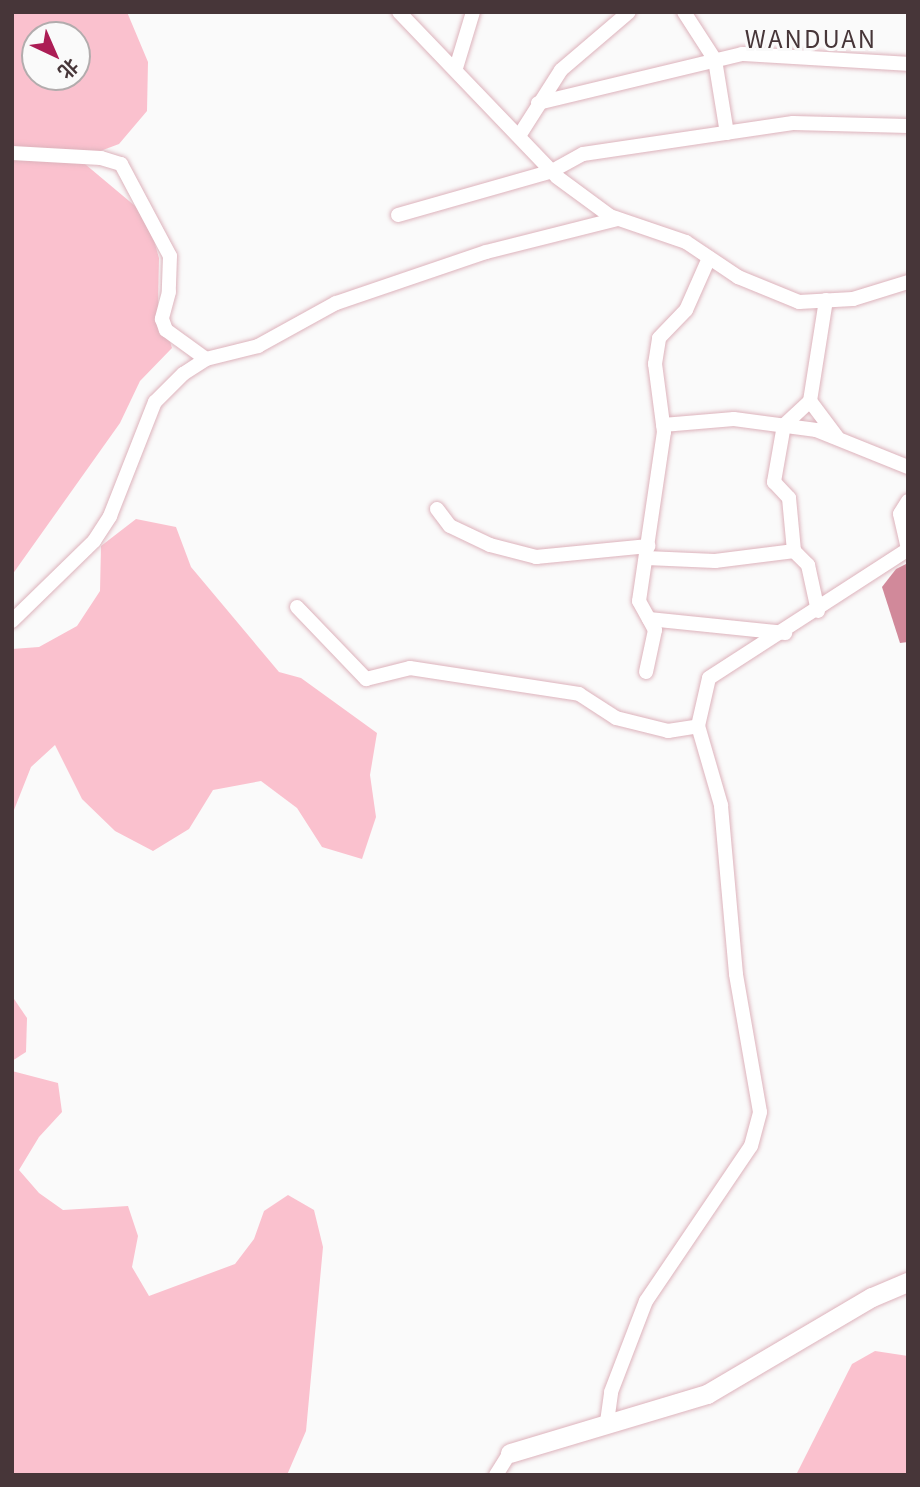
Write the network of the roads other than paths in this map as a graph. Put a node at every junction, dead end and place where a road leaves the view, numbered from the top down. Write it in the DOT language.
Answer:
graph roads {
  1 [pos="399,12"];
  2 [pos="473,12"];
  3 [pos="629,12"];
  4 [pos="684,12"];
  5 [pos="715,60"];
  6 [pos="908,64"];
  7 [pos="456,68"];
  8 [pos="538,103"];
  9 [pos="908,127"];
  10 [pos="727,133"];
  11 [pos="519,136"];
  12 [pos="12,153"];
  13 [pos="552,171"];
  14 [pos="398,215"];
  15 [pos="617,219"];
  16 [pos="709,258"];
  17 [pos="908,282"];
  18 [pos="826,300"];
  19 [pos="206,359"];
  20 [pos="810,401"];
  21 [pos="663,425"];
  22 [pos="784,425"];
  23 [pos="837,438"];
  24 [pos="908,467"];
  25 [pos="908,501"];
  26 [pos="437,509"];
  27 [pos="907,550"];
  28 [pos="794,551"];
  29 [pos="647,552"];
  30 [pos="297,607"];
  31 [pos="818,611"];
  32 [pos="649,619"];
  33 [pos="12,621"];
  34 [pos="786,632"];
  35 [pos="646,672"];
  36 [pos="698,726"];
  37 [pos="908,1282"];
  38 [pos="607,1422"];
  39 [pos="510,1452"];
  40 [pos="496,1475"];
  1 -- 7 [label="street"];
  2 -- 7 [label="street"];
  3 -- 8 [label="street"];
  4 -- 5 [label="street"];
  5 -- 6 [label="street"];
  5 -- 8 [label="street"];
  5 -- 10 [label="street"];
  7 -- 11 [label="street"];
  8 -- 11 [label="street"];
  9 -- 10 [label="street"];
  10 -- 13 [label="street"];
  11 -- 13 [label="street"];
  12 -- 19 [label="street"];
  13 -- 14 [label="street"];
  13 -- 15 [label="street"];
  15 -- 16 [label="street"];
  15 -- 19 [label="street"];
  16 -- 18 [label="street"];
  16 -- 21 [label="street"];
  17 -- 18 [label="street"];
  18 -- 20 [label="street"];
  19 -- 33 [label="street"];
  20 -- 22 [label="street"];
  20 -- 23 [label="street"];
  21 -- 22 [label="street"];
  21 -- 29 [label="street"];
  22 -- 23 [label="street"];
  22 -- 28 [label="street"];
  23 -- 24 [label="street"];
  25 -- 27 [label="street"];
  26 -- 29 [label="street"];
  27 -- 31 [label="street"];
  28 -- 29 [label="street"];
  28 -- 31 [label="street"];
  29 -- 32 [label="street"];
  30 -- 36 [label="street"];
  31 -- 34 [label="street"];
  32 -- 34 [label="street"];
  32 -- 35 [label="street"];
  34 -- 36 [label="street"];
  36 -- 38 [label="street"];
  37 -- 38 [label="street"];
  38 -- 39 [label="street"];
  39 -- 40 [label="street"];
}
